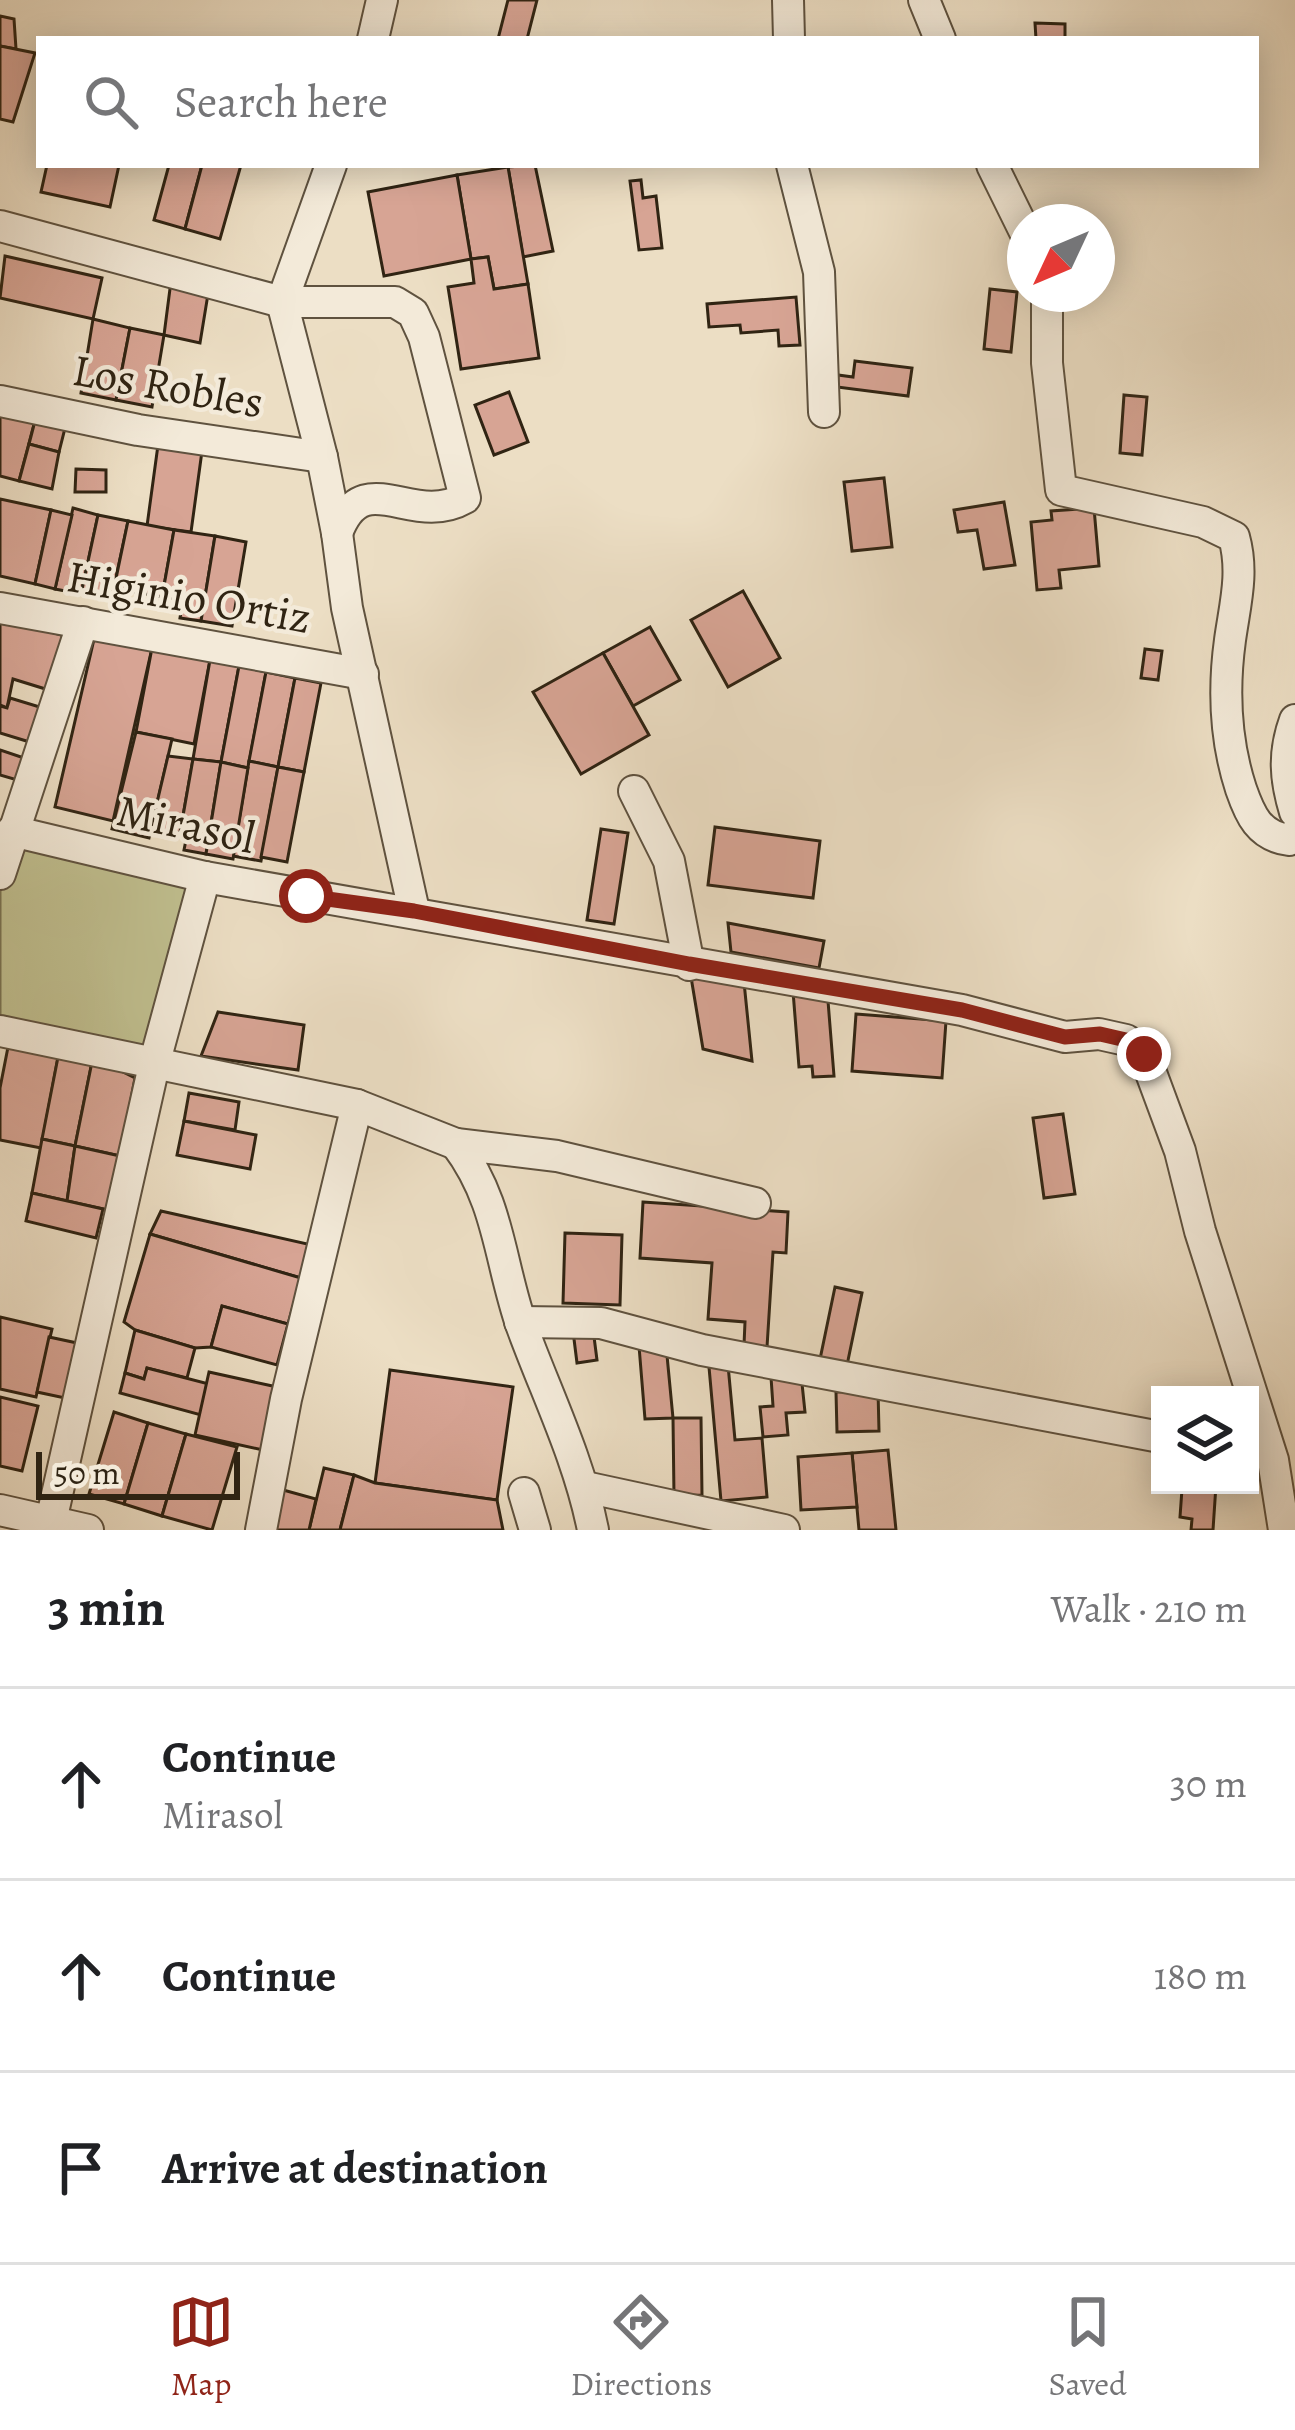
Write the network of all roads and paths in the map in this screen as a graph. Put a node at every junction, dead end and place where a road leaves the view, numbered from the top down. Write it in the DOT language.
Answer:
graph roads {
  1 [pos="382,0"];
  2 [pos="788,0"];
  3 [pos="924,0"];
  4 [pos="374,36"];
  5 [pos="789,36"];
  6 [pos="939,36"];
  7 [pos="330,168"];
  8 [pos="793,168"];
  9 [pos="993,168"];
  10 [pos="1011,204"];
  11 [pos="0,226"];
  12 [pos="282,302"];
  13 [pos="1047,312"];
  14 [pos="0,400"];
  15 [pos="824,412"];
  16 [pos="322,457"];
  17 [pos="337,533"];
  18 [pos="0,608"];
  19 [pos="83,622"];
  20 [pos="362,674"];
  21 [pos="1295,720"];
  22 [pos="634,791"];
  23 [pos="1295,812"];
  24 [pos="11,831"];
  25 [pos="1295,834"];
  26 [pos="0,874"];
  27 [pos="205,877"];
  28 [pos="414,911"];
  29 [pos="689,964"];
  30 [pos="0,1031"];
  31 [pos="155,1061"];
  32 [pos="357,1105"];
  33 [pos="456,1144"];
  34 [pos="755,1203"];
  35 [pos="520,1322"];
  36 [pos="1151,1435"];
  37 [pos="1273,1460"];
  38 [pos="585,1487"];
  39 [pos="524,1492"];
  40 [pos="0,1510"];
  41 [pos="50,1526"];
  42 [pos="88,1530"];
  43 [pos="261,1530"];
  44 [pos="535,1530"];
  45 [pos="593,1530"];
  46 [pos="784,1530"];
  47 [pos="1284,1530"];
  1 -- 4 [label="street"];
  2 -- 5 [label="street"];
  3 -- 6 [label="street"];
  7 -- 12 [label="street"];
  8 -- 15 [label="street"];
  9 -- 10 [label="street"];
  11 -- 12 [label="street"];
  12 -- 16 [label="street"];
  12 -- 17 [label="street"];
  13 -- 25 [label="street"];
  14 -- 16 [label="street, Los Robles"];
  16 -- 17 [label="street"];
  17 -- 20 [label="street"];
  18 -- 19 [label="street, Higinio Ortiz"];
  19 -- 20 [label="street, Higinio Ortiz"];
  19 -- 24 [label="street"];
  20 -- 28 [label="street"];
  21 -- 23 [label="street"];
  22 -- 29 [label="street"];
  24 -- 26 [label="street"];
  24 -- 27 [label="street, Mirasol"];
  27 -- 28 [label="street, Mirasol"];
  27 -- 31 [label="street"];
  28 -- 29 [label="street, Mirasol"];
  29 -- 37 [label="street, Mirasol"];
  30 -- 31 [label="street"];
  31 -- 32 [label="street"];
  31 -- 41 [label="street"];
  32 -- 33 [label="street"];
  32 -- 43 [label="street"];
  33 -- 34 [label="street"];
  33 -- 35 [label="street"];
  35 -- 36 [label="street"];
  35 -- 38 [label="street"];
  37 -- 47 [label="street, Mirasol"];
  38 -- 45 [label="street"];
  38 -- 46 [label="street"];
  39 -- 44 [label="street"];
  40 -- 41 [label="street"];
  41 -- 42 [label="street"];
}
